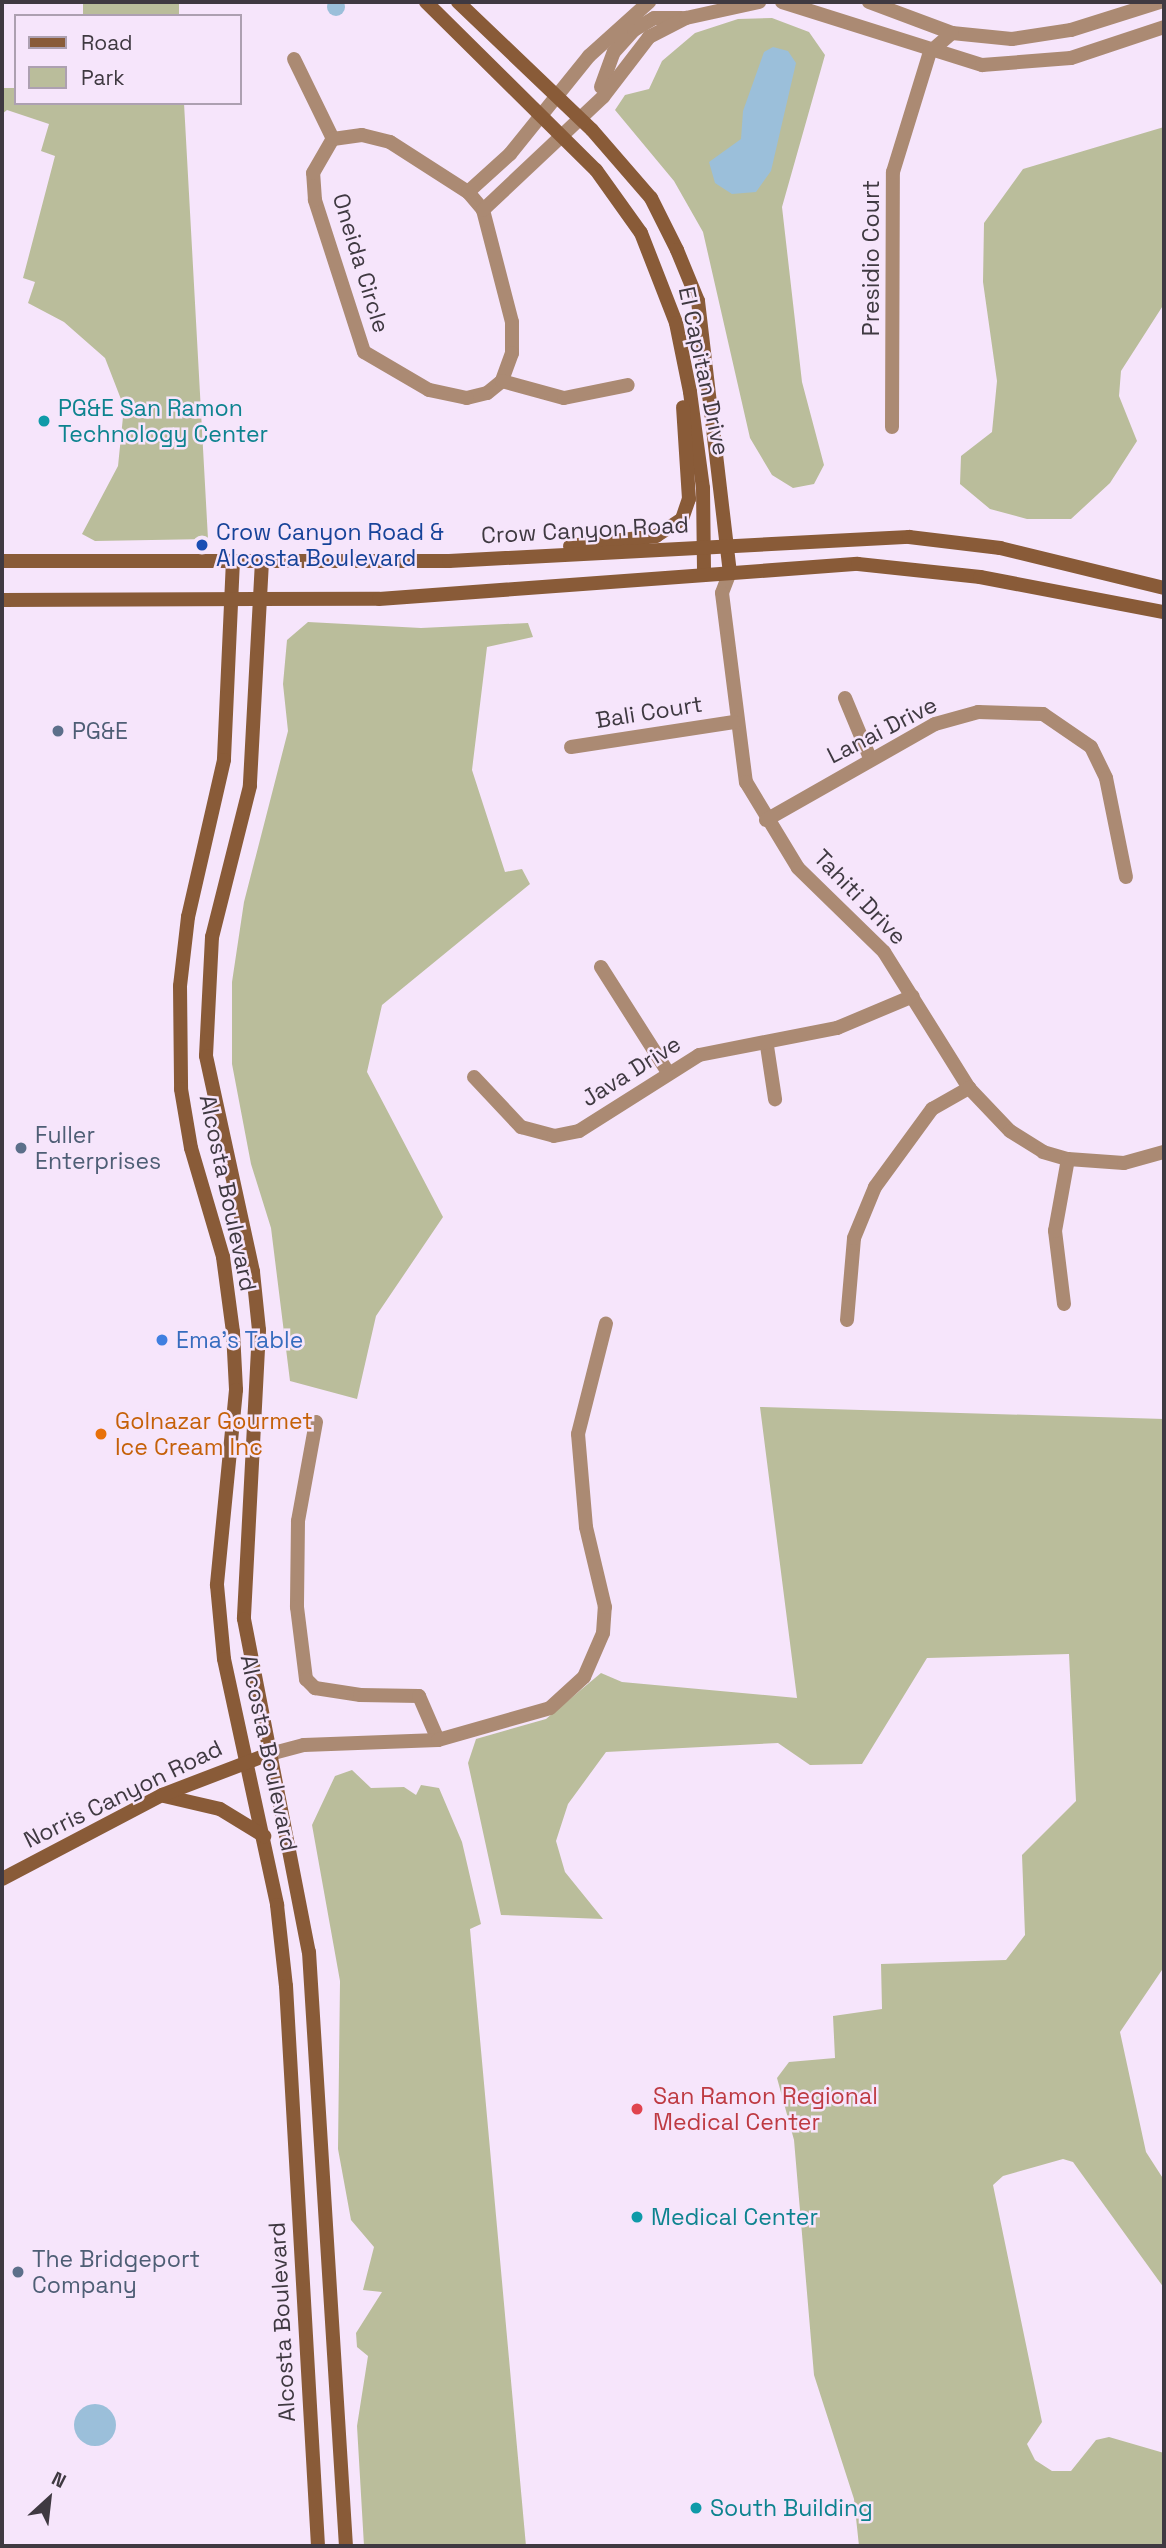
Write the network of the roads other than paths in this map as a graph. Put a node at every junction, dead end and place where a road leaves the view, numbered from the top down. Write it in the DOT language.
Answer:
graph roads {
  1 [pos="426,2"];
  2 [pos="458,2"];
  3 [pos="647,2"];
  4 [pos="759,2"];
  5 [pos="784,2"];
  6 [pos="869,2"];
  7 [pos="1160,2"];
  8 [pos="658,24"];
  9 [pos="1164,27"];
  10 [pos="951,33"];
  11 [pos="930,52"];
  12 [pos="294,60"];
  13 [pos="558,98"];
  14 [pos="542,117"];
  15 [pos="580,118"];
  16 [pos="562,136"];
  17 [pos="333,139"];
  18 [pos="468,192"];
  19 [pos="483,210"];
  20 [pos="684,377"];
  21 [pos="502,381"];
  22 [pos="628,385"];
  23 [pos="892,427"];
  24 [pos="729,544"];
  25 [pos="704,546"];
  26 [pos="542,554"];
  27 [pos="233,560"];
  28 [pos="2,561"];
  29 [pos="262,561"];
  30 [pos="704,572"];
  31 [pos="730,572"];
  32 [pos="1164,588"];
  33 [pos="722,593"];
  34 [pos="231,598"];
  35 [pos="262,598"];
  36 [pos="2,600"];
  37 [pos="1164,612"];
  38 [pos="845,698"];
  39 [pos="734,722"];
  40 [pos="571,747"];
  41 [pos="870,758"];
  42 [pos="766,820"];
  43 [pos="1126,877"];
  44 [pos="601,967"];
  45 [pos="913,996"];
  46 [pos="767,1046"];
  47 [pos="667,1071"];
  48 [pos="474,1077"];
  49 [pos="969,1088"];
  50 [pos="775,1099"];
  51 [pos="1164,1152"];
  52 [pos="1068,1159"];
  53 [pos="1064,1304"];
  54 [pos="847,1320"];
  55 [pos="606,1323"];
  56 [pos="316,1422"];
  57 [pos="438,1740"];
  58 [pos="266,1755"];
  59 [pos="243,1761"];
  60 [pos="162,1795"];
  61 [pos="264,1836"];
  62 [pos="2,1879"];
  63 [pos="318,2546"];
  64 [pos="345,2546"];
  1 -- 14 [label="main road, El Capitan Drive"];
  2 -- 13 [label="main road, El Capitan Drive"];
  3 -- 8 [label="street"];
  3 -- 13 [label="street"];
  4 -- 8 [label="street"];
  5 -- 11 [label="street"];
  6 -- 10 [label="street"];
  7 -- 10 [label="street"];
  8 -- 15 [label="street"];
  9 -- 11 [label="street"];
  10 -- 11 [label="street"];
  11 -- 23 [label="street, Presidio Court"];
  12 -- 17 [label="street"];
  13 -- 14 [label="street"];
  13 -- 15 [label="main road, El Capitan Drive"];
  14 -- 16 [label="main road, El Capitan Drive"];
  14 -- 18 [label="street"];
  15 -- 16 [label="street"];
  15 -- 24 [label="main road, El Capitan Drive"];
  16 -- 19 [label="street"];
  16 -- 20 [label="main road, El Capitan Drive"];
  17 -- 18 [label="street"];
  17 -- 21 [label="street, Oneida Circle"];
  18 -- 19 [label="street"];
  19 -- 21 [label="street"];
  20 -- 25 [label="main road, El Capitan Drive"];
  20 -- 26 [label="main road"];
  21 -- 22 [label="street"];
  24 -- 25 [label="main road, Crow Canyon Road"];
  24 -- 31 [label="main road, El Capitan Drive"];
  24 -- 32 [label="main road, Crow Canyon Road"];
  25 -- 26 [label="main road, Crow Canyon Road"];
  25 -- 30 [label="main road, El Capitan Drive"];
  26 -- 29 [label="main road, Crow Canyon Road"];
  27 -- 28 [label="main road, Crow Canyon Road"];
  27 -- 29 [label="main road, Crow Canyon Road"];
  27 -- 34 [label="main road, Alcosta Boulevard"];
  29 -- 35 [label="main road, Alcosta Boulevard"];
  30 -- 31 [label="main road"];
  30 -- 33 [label="street"];
  30 -- 35 [label="main road"];
  31 -- 33 [label="street, Tahiti Drive"];
  31 -- 37 [label="main road"];
  33 -- 39 [label="street, Tahiti Drive"];
  34 -- 35 [label="main road"];
  34 -- 36 [label="main road"];
  34 -- 59 [label="main road, Alcosta Boulevard"];
  35 -- 58 [label="main road, Alcosta Boulevard"];
  38 -- 41 [label="street"];
  39 -- 40 [label="street, Bali Court"];
  39 -- 42 [label="street, Tahiti Drive"];
  41 -- 42 [label="street, Lanai Drive"];
  41 -- 43 [label="street, Lanai Drive"];
  42 -- 45 [label="street, Tahiti Drive"];
  44 -- 47 [label="street"];
  45 -- 46 [label="street, Java Drive"];
  45 -- 49 [label="street, Tahiti Drive"];
  46 -- 47 [label="street, Java Drive"];
  46 -- 50 [label="street"];
  47 -- 48 [label="street, Java Drive"];
  49 -- 52 [label="street, Tahiti Drive"];
  49 -- 54 [label="street"];
  51 -- 52 [label="street, Tahiti Drive"];
  52 -- 53 [label="street"];
  55 -- 57 [label="street"];
  56 -- 57 [label="street"];
  57 -- 58 [label="street"];
  58 -- 59 [label="main road, Norris Canyon Road"];
  58 -- 64 [label="main road, Alcosta Boulevard"];
  59 -- 60 [label="main road, Norris Canyon Road"];
  59 -- 61 [label="main road, Alcosta Boulevard"];
  60 -- 61 [label="main road"];
  60 -- 62 [label="main road, Norris Canyon Road"];
  61 -- 63 [label="main road, Alcosta Boulevard"];
}
